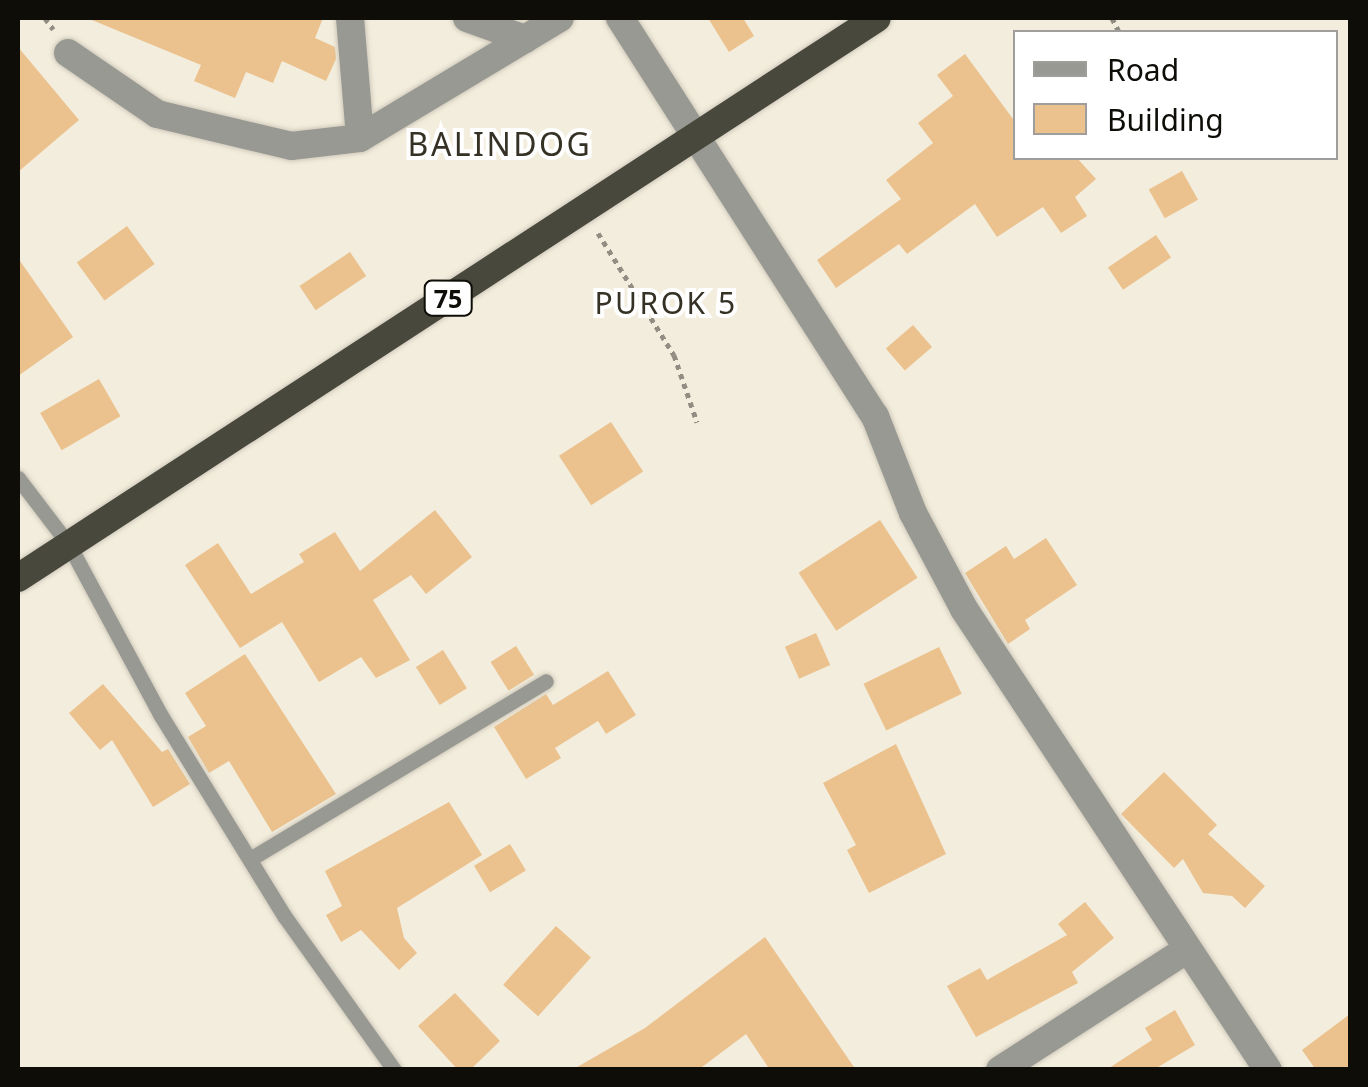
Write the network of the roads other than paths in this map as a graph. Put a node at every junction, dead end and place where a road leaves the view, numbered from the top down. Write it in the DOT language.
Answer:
graph roads {
  1 [pos="350,18"];
  2 [pos="467,18"];
  3 [pos="560,18"];
  4 [pos="620,18"];
  5 [pos="877,18"];
  6 [pos="525,38"];
  7 [pos="68,53"];
  8 [pos="360,138"];
  9 [pos="693,140"];
  10 [pos="18,478"];
  11 [pos="69,545"];
  12 [pos="18,578"];
  13 [pos="546,681"];
  14 [pos="250,860"];
  15 [pos="1186,950"];
  16 [pos="394,1070"];
  17 [pos="1000,1070"];
  18 [pos="1268,1070"];
  1 -- 8 [label="street"];
  2 -- 6 [label="street"];
  3 -- 6 [label="street"];
  4 -- 9 [label="street"];
  5 -- 9 [label="highway, 75"];
  6 -- 8 [label="street"];
  7 -- 8 [label="street"];
  9 -- 11 [label="highway, 75"];
  9 -- 15 [label="street"];
  10 -- 11 [label="lane"];
  11 -- 12 [label="highway, 75"];
  11 -- 14 [label="lane"];
  13 -- 14 [label="lane"];
  14 -- 16 [label="lane"];
  15 -- 17 [label="street"];
  15 -- 18 [label="street"];
}
